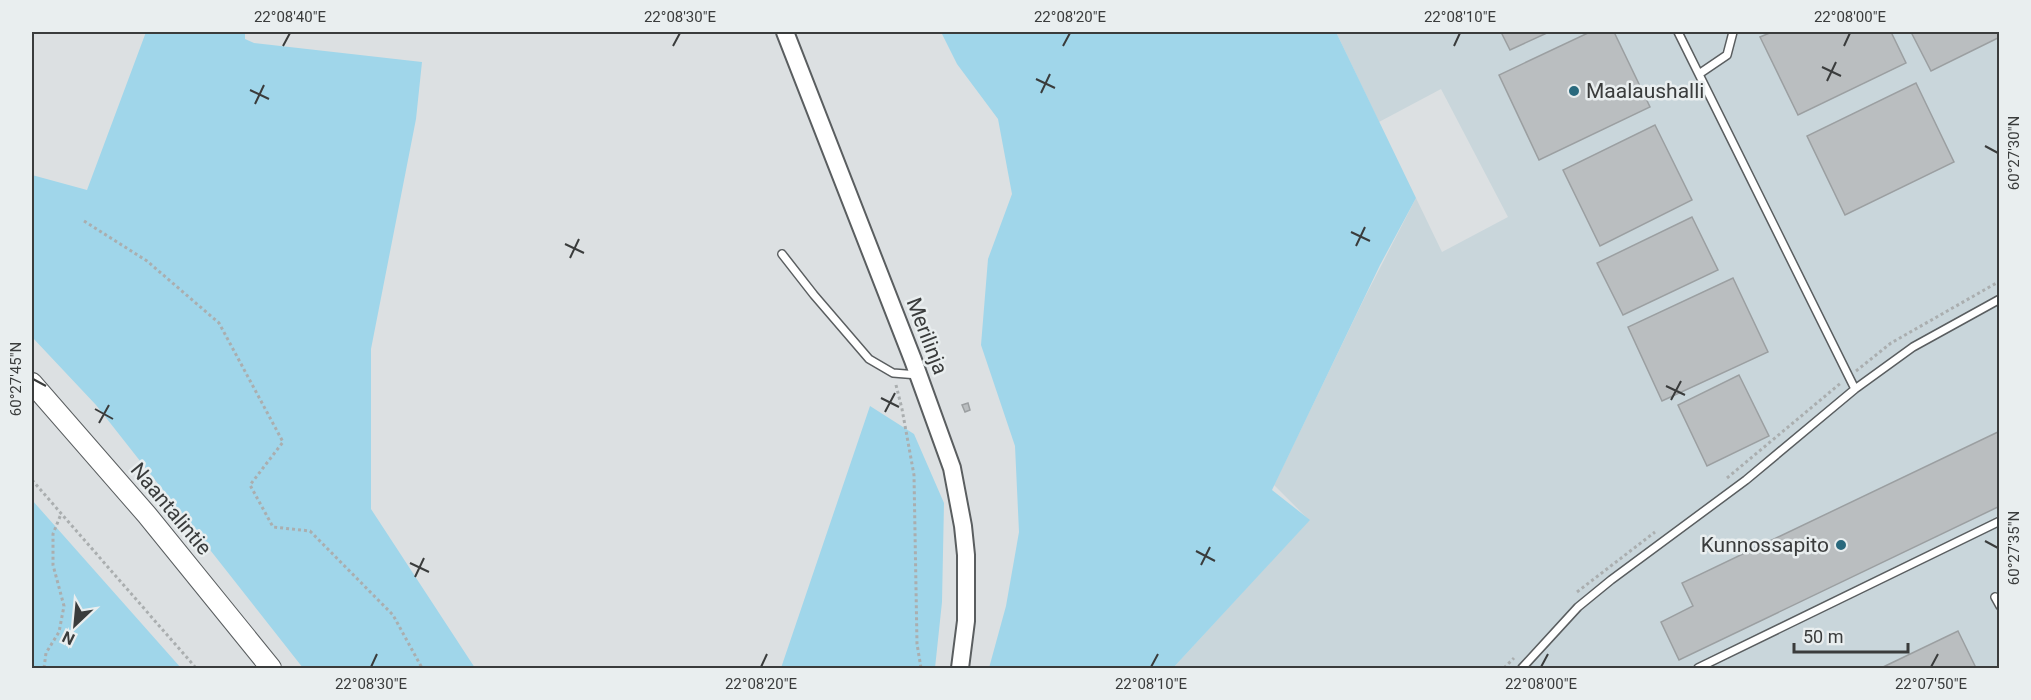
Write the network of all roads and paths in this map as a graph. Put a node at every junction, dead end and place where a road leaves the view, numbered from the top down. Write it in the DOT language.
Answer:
graph roads {
  1 [pos="785,32"];
  2 [pos="1678,32"];
  3 [pos="1733,32"];
  4 [pos="1699,74"];
  5 [pos="84,221"];
  6 [pos="782,254"];
  7 [pos="2000,281"];
  8 [pos="2000,299"];
  9 [pos="893,373"];
  10 [pos="918,375"];
  11 [pos="1849,376"];
  12 [pos="32,383"];
  13 [pos="1855,389"];
  14 [pos="32,480"];
  15 [pos="1723,482"];
  16 [pos="61,514"];
  17 [pos="2000,521"];
  18 [pos="1656,531"];
  19 [pos="1575,594"];
  20 [pos="1995,597"];
  21 [pos="2000,606"];
  22 [pos="1520,652"];
  23 [pos="44,669"];
  24 [pos="196,669"];
  25 [pos="271,669"];
  26 [pos="422,669"];
  27 [pos="921,669"];
  28 [pos="960,669"];
  29 [pos="1504,669"];
  30 [pos="1522,669"];
  31 [pos="1698,669"];
  1 -- 10 [label="street, Merilinja"];
  2 -- 4 [label="lane"];
  3 -- 4 [label="lane"];
  4 -- 11 [label="lane"];
  5 -- 26 [label="path"];
  6 -- 9 [label="lane"];
  7 -- 11 [label="path"];
  8 -- 13 [label="lane"];
  9 -- 10 [label="lane"];
  9 -- 27 [label="path"];
  10 -- 28 [label="street, Merilinja"];
  11 -- 13 [label="lane"];
  11 -- 15 [label="path"];
  12 -- 25 [label="main road, Naantalintie"];
  13 -- 30 [label="lane"];
  14 -- 16 [label="path"];
  16 -- 23 [label="path"];
  16 -- 24 [label="path"];
  17 -- 31 [label="lane"];
  18 -- 19 [label="path"];
  20 -- 21 [label="lane"];
  22 -- 29 [label="path"];
}
